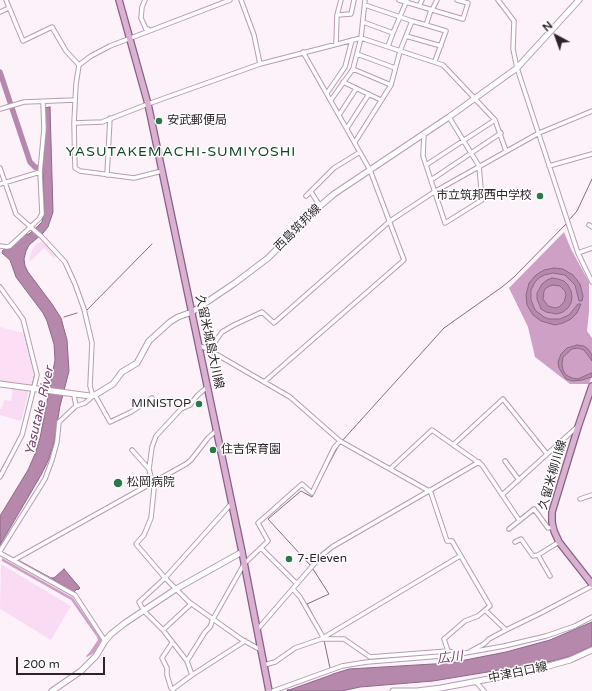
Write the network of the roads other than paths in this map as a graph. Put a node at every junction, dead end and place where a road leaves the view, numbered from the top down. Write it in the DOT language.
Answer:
graph roads {
  1 [pos="6,0"];
  2 [pos="119,0"];
  3 [pos="145,0"];
  4 [pos="230,0"];
  5 [pos="241,0"];
  6 [pos="341,0"];
  7 [pos="354,0"];
  8 [pos="365,0"];
  9 [pos="399,0"];
  10 [pos="422,0"];
  11 [pos="437,0"];
  12 [pos="457,0"];
  13 [pos="498,0"];
  14 [pos="579,0"];
  15 [pos="407,1"];
  16 [pos="365,5"];
  17 [pos="419,6"];
  18 [pos="9,8"];
  19 [pos="432,10"];
  20 [pos="0,12"];
  21 [pos="337,15"];
  22 [pos="400,17"];
  23 [pos="412,21"];
  24 [pos="363,22"];
  25 [pos="426,25"];
  26 [pos="148,31"];
  27 [pos="393,33"];
  28 [pos="406,36"];
  29 [pos="130,38"];
  30 [pos="361,38"];
  31 [pos="352,40"];
  32 [pos="336,44"];
  33 [pos="388,46"];
  34 [pos="441,46"];
  35 [pos="400,51"];
  36 [pos="304,52"];
  37 [pos="357,54"];
  38 [pos="435,61"];
  39 [pos="260,64"];
  40 [pos="79,65"];
  41 [pos="395,68"];
  42 [pos="517,68"];
  43 [pos="344,69"];
  44 [pos="352,71"];
  45 [pos="344,82"];
  46 [pos="390,85"];
  47 [pos="356,89"];
  48 [pos="327,93"];
  49 [pos="369,94"];
  50 [pos="475,98"];
  51 [pos="75,100"];
  52 [pos="331,100"];
  53 [pos="381,100"];
  54 [pos="43,102"];
  55 [pos="148,104"];
  56 [pos="0,109"];
  57 [pos="592,111"];
  58 [pos="339,115"];
  59 [pos="449,117"];
  60 [pos="110,118"];
  61 [pos="495,120"];
  62 [pos="74,123"];
  63 [pos="347,128"];
  64 [pos="424,133"];
  65 [pos="501,133"];
  66 [pos="539,133"];
  67 [pos="463,141"];
  68 [pos="355,142"];
  69 [pos="506,151"];
  70 [pos="360,152"];
  71 [pos="471,154"];
  72 [pos="592,154"];
  73 [pos="426,165"];
  74 [pos="479,166"];
  75 [pos="549,166"];
  76 [pos="0,168"];
  77 [pos="370,170"];
  78 [pos="162,171"];
  79 [pos="40,172"];
  80 [pos="106,175"];
  81 [pos="431,180"];
  82 [pos="5,183"];
  83 [pos="0,184"];
  84 [pos="311,192"];
  85 [pos="434,192"];
  86 [pos="306,196"];
  87 [pos="320,206"];
  88 [pos="390,220"];
  89 [pos="32,227"];
  90 [pos="1,247"];
  91 [pos="592,248"];
  92 [pos="0,251"];
  93 [pos="578,253"];
  94 [pos="592,282"];
  95 [pos="0,287"];
  96 [pos="192,312"];
  97 [pos="198,345"];
  98 [pos="205,347"];
  99 [pos="209,350"];
  100 [pos="199,352"];
  101 [pos="264,382"];
  102 [pos="0,384"];
  103 [pos="207,387"];
  104 [pos="34,388"];
  105 [pos="591,390"];
  106 [pos="74,395"];
  107 [pos="94,396"];
  108 [pos="152,398"];
  109 [pos="76,406"];
  110 [pos="578,427"];
  111 [pos="216,431"];
  112 [pos="340,441"];
  113 [pos="453,445"];
  114 [pos="132,450"];
  115 [pos="547,454"];
  116 [pos="504,461"];
  117 [pos="479,462"];
  118 [pos="149,469"];
  119 [pos="390,469"];
  120 [pos="0,477"];
  121 [pos="519,480"];
  122 [pos="152,483"];
  123 [pos="430,491"];
  124 [pos="502,495"];
  125 [pos="592,495"];
  126 [pos="580,499"];
  127 [pos="232,503"];
  128 [pos="519,520"];
  129 [pos="553,527"];
  130 [pos="509,529"];
  131 [pos="515,542"];
  132 [pos="559,542"];
  133 [pos="261,548"];
  134 [pos="0,552"];
  135 [pos="242,552"];
  136 [pos="538,554"];
  137 [pos="460,556"];
  138 [pos="14,560"];
  139 [pos="244,564"];
  140 [pos="550,576"];
  141 [pos="165,578"];
  142 [pos="297,584"];
  143 [pos="592,585"];
  144 [pos="176,589"];
  145 [pos="293,589"];
  146 [pos="191,604"];
  147 [pos="485,610"];
  148 [pos="144,611"];
  149 [pos="592,617"];
  150 [pos="213,619"];
  151 [pos="163,630"];
  152 [pos="257,630"];
  153 [pos="506,630"];
  154 [pos="322,638"];
  155 [pos="105,641"];
  156 [pos="245,641"];
  157 [pos="172,643"];
  158 [pos="261,650"];
  159 [pos="592,650"];
  160 [pos="448,651"];
  161 [pos="468,652"];
  162 [pos="454,655"];
  163 [pos="187,661"];
  164 [pos="264,665"];
  165 [pos="192,675"];
  166 [pos="476,682"];
  167 [pos="173,690"];
  168 [pos="52,691"];
  169 [pos="269,691"];
  170 [pos="273,691"];
  171 [pos="393,691"];
  172 [pos="484,691"];
  1 -- 18 [label="street"];
  2 -- 29 [label="main road, 久留米城島大川線"];
  3 -- 26 [label="street"];
  4 -- 26 [label="street"];
  5 -- 39 [label="street"];
  6 -- 21 [label="street"];
  7 -- 21 [label="street"];
  8 -- 16 [label="street"];
  9 -- 15 [label="street"];
  10 -- 17 [label="street"];
  11 -- 19 [label="street"];
  12 -- 19 [label="street"];
  13 -- 42 [label="street"];
  14 -- 42 [label="main road, 西島筑邦線"];
  15 -- 17 [label="street"];
  15 -- 22 [label="street"];
  16 -- 22 [label="street"];
  16 -- 24 [label="street"];
  17 -- 19 [label="street"];
  18 -- 20 [label="street"];
  18 -- 40 [label="street"];
  19 -- 25 [label="street"];
  21 -- 32 [label="street"];
  22 -- 23 [label="street"];
  22 -- 27 [label="street"];
  23 -- 25 [label="street"];
  23 -- 28 [label="street"];
  24 -- 27 [label="street"];
  24 -- 30 [label="street"];
  25 -- 34 [label="street"];
  26 -- 29 [label="street"];
  27 -- 33 [label="street"];
  28 -- 34 [label="street"];
  28 -- 35 [label="street"];
  29 -- 40 [label="street"];
  29 -- 55 [label="main road, 久留米城島大川線"];
  30 -- 31 [label="street"];
  30 -- 33 [label="street"];
  30 -- 37 [label="street"];
  31 -- 32 [label="street"];
  31 -- 43 [label="street"];
  32 -- 36 [label="street"];
  33 -- 35 [label="street"];
  34 -- 38 [label="street"];
  35 -- 38 [label="street"];
  35 -- 41 [label="street"];
  36 -- 39 [label="street"];
  36 -- 48 [label="street"];
  37 -- 41 [label="street"];
  37 -- 44 [label="street"];
  38 -- 50 [label="street"];
  39 -- 55 [label="street"];
  40 -- 51 [label="street"];
  41 -- 46 [label="street"];
  42 -- 50 [label="main road, 西島筑邦線"];
  42 -- 66 [label="street"];
  43 -- 44 [label="street"];
  43 -- 48 [label="street"];
  44 -- 45 [label="street"];
  44 -- 46 [label="street"];
  45 -- 47 [label="street"];
  45 -- 52 [label="street"];
  46 -- 53 [label="street"];
  47 -- 49 [label="street"];
  47 -- 58 [label="street"];
  48 -- 52 [label="street"];
  49 -- 53 [label="street"];
  49 -- 63 [label="street"];
  50 -- 59 [label="main road, 西島筑邦線"];
  50 -- 61 [label="street"];
  51 -- 54 [label="street"];
  51 -- 62 [label="street"];
  52 -- 58 [label="street"];
  53 -- 68 [label="street"];
  54 -- 56 [label="street"];
  54 -- 79 [label="street"];
  55 -- 60 [label="street"];
  55 -- 78 [label="main road, 久留米城島大川線"];
  57 -- 66 [label="street"];
  58 -- 63 [label="street"];
  59 -- 64 [label="main road, 西島筑邦線"];
  59 -- 67 [label="street"];
  60 -- 62 [label="street"];
  60 -- 80 [label="street"];
  61 -- 65 [label="street"];
  61 -- 67 [label="street"];
  62 -- 80 [label="street"];
  63 -- 68 [label="street"];
  64 -- 73 [label="street"];
  64 -- 77 [label="main road, 西島筑邦線"];
  65 -- 69 [label="street"];
  65 -- 71 [label="street"];
  66 -- 69 [label="street"];
  66 -- 75 [label="street"];
  67 -- 71 [label="street"];
  67 -- 73 [label="street"];
  68 -- 70 [label="street"];
  69 -- 74 [label="street"];
  70 -- 77 [label="street"];
  70 -- 84 [label="street"];
  71 -- 74 [label="street"];
  71 -- 81 [label="street"];
  72 -- 75 [label="street"];
  73 -- 81 [label="street"];
  74 -- 85 [label="street"];
  74 -- 85 [label="street"];
  75 -- 93 [label="street"];
  76 -- 82 [label="street"];
  77 -- 87 [label="main road, 西島筑邦線"];
  77 -- 88 [label="street"];
  78 -- 80 [label="street"];
  78 -- 96 [label="main road, 久留米城島大川線"];
  79 -- 82 [label="street"];
  79 -- 89 [label="street"];
  81 -- 85 [label="street"];
  82 -- 83 [label="street"];
  82 -- 89 [label="street"];
  84 -- 86 [label="street"];
  84 -- 87 [label="street"];
  85 -- 88 [label="street"];
  87 -- 96 [label="main road, 西島筑邦線"];
  88 -- 99 [label="street"];
  88 -- 101 [label="street"];
  89 -- 90 [label="street"];
  89 -- 107 [label="street"];
  90 -- 92 [label="street"];
  91 -- 93 [label="street"];
  93 -- 94 [label="street"];
  95 -- 104 [label="street"];
  96 -- 97 [label="main road, 久留米城島大川線"];
  96 -- 107 [label="main road, 西島筑邦線"];
  97 -- 98 [label="street"];
  97 -- 100 [label="main road, 久留米城島大川線"];
  98 -- 99 [label="street"];
  98 -- 100 [label="street"];
  99 -- 101 [label="street"];
  100 -- 103 [label="main road, 久留米城島大川線"];
  101 -- 112 [label="street"];
  102 -- 104 [label="main road"];
  103 -- 111 [label="main road, 久留米城島大川線"];
  103 -- 118 [label="street"];
  104 -- 106 [label="main road"];
  104 -- 120 [label="street"];
  105 -- 110 [label="main road, 久留米柳川線"];
  106 -- 107 [label="main road"];
  106 -- 109 [label="street"];
  107 -- 108 [label="street"];
  107 -- 109 [label="street"];
  109 -- 134 [label="street"];
  110 -- 115 [label="street"];
  110 -- 129 [label="main road, 久留米柳川線"];
  111 -- 122 [label="street"];
  111 -- 127 [label="main road, 久留米城島大川線"];
  112 -- 119 [label="street"];
  112 -- 133 [label="street"];
  113 -- 115 [label="street"];
  113 -- 117 [label="street"];
  113 -- 119 [label="street"];
  114 -- 118 [label="street"];
  115 -- 121 [label="street"];
  116 -- 121 [label="street"];
  117 -- 123 [label="street"];
  117 -- 124 [label="street"];
  118 -- 122 [label="street"];
  119 -- 123 [label="street"];
  121 -- 124 [label="street"];
  122 -- 138 [label="street"];
  122 -- 141 [label="street"];
  123 -- 137 [label="street"];
  123 -- 142 [label="street"];
  124 -- 128 [label="street"];
  125 -- 126 [label="street"];
  127 -- 135 [label="main road, 久留米城島大川線"];
  127 -- 141 [label="street"];
  128 -- 129 [label="street"];
  128 -- 130 [label="street"];
  129 -- 132 [label="main road, 久留米柳川線"];
  131 -- 136 [label="street"];
  132 -- 136 [label="street"];
  132 -- 143 [label="main road, 久留米柳川線"];
  133 -- 139 [label="street"];
  133 -- 142 [label="street"];
  134 -- 138 [label="street"];
  135 -- 139 [label="main road, 久留米城島大川線"];
  135 -- 144 [label="main road"];
  136 -- 140 [label="street"];
  137 -- 147 [label="street"];
  137 -- 154 [label="street"];
  138 -- 155 [label="street"];
  139 -- 150 [label="street"];
  139 -- 152 [label="main road, 久留米城島大川線"];
  141 -- 144 [label="street"];
  141 -- 148 [label="street"];
  142 -- 145 [label="street"];
  143 -- 153 [label="street"];
  144 -- 146 [label="street"];
  144 -- 148 [label="main road"];
  145 -- 152 [label="street"];
  145 -- 154 [label="street"];
  146 -- 150 [label="street"];
  146 -- 151 [label="street"];
  147 -- 153 [label="street"];
  147 -- 160 [label="street"];
  148 -- 151 [label="street"];
  148 -- 155 [label="main road"];
  149 -- 161 [label="street"];
  150 -- 156 [label="street"];
  150 -- 163 [label="street"];
  151 -- 157 [label="street"];
  152 -- 158 [label="main road, 久留米城島大川線"];
  153 -- 161 [label="street"];
  154 -- 160 [label="street"];
  154 -- 164 [label="street"];
  155 -- 168 [label="main road"];
  156 -- 158 [label="street"];
  156 -- 165 [label="street"];
  157 -- 163 [label="street"];
  157 -- 167 [label="street"];
  158 -- 164 [label="main road, 久留米城島大川線"];
  159 -- 166 [label="main road, 中津白口線"];
  160 -- 162 [label="street"];
  161 -- 162 [label="street"];
  162 -- 170 [label="street"];
  163 -- 165 [label="street"];
  164 -- 169 [label="main road, 久留米城島大川線"];
  165 -- 167 [label="street"];
  166 -- 171 [label="main road, 中津白口線"];
  166 -- 172 [label="street"];
}
